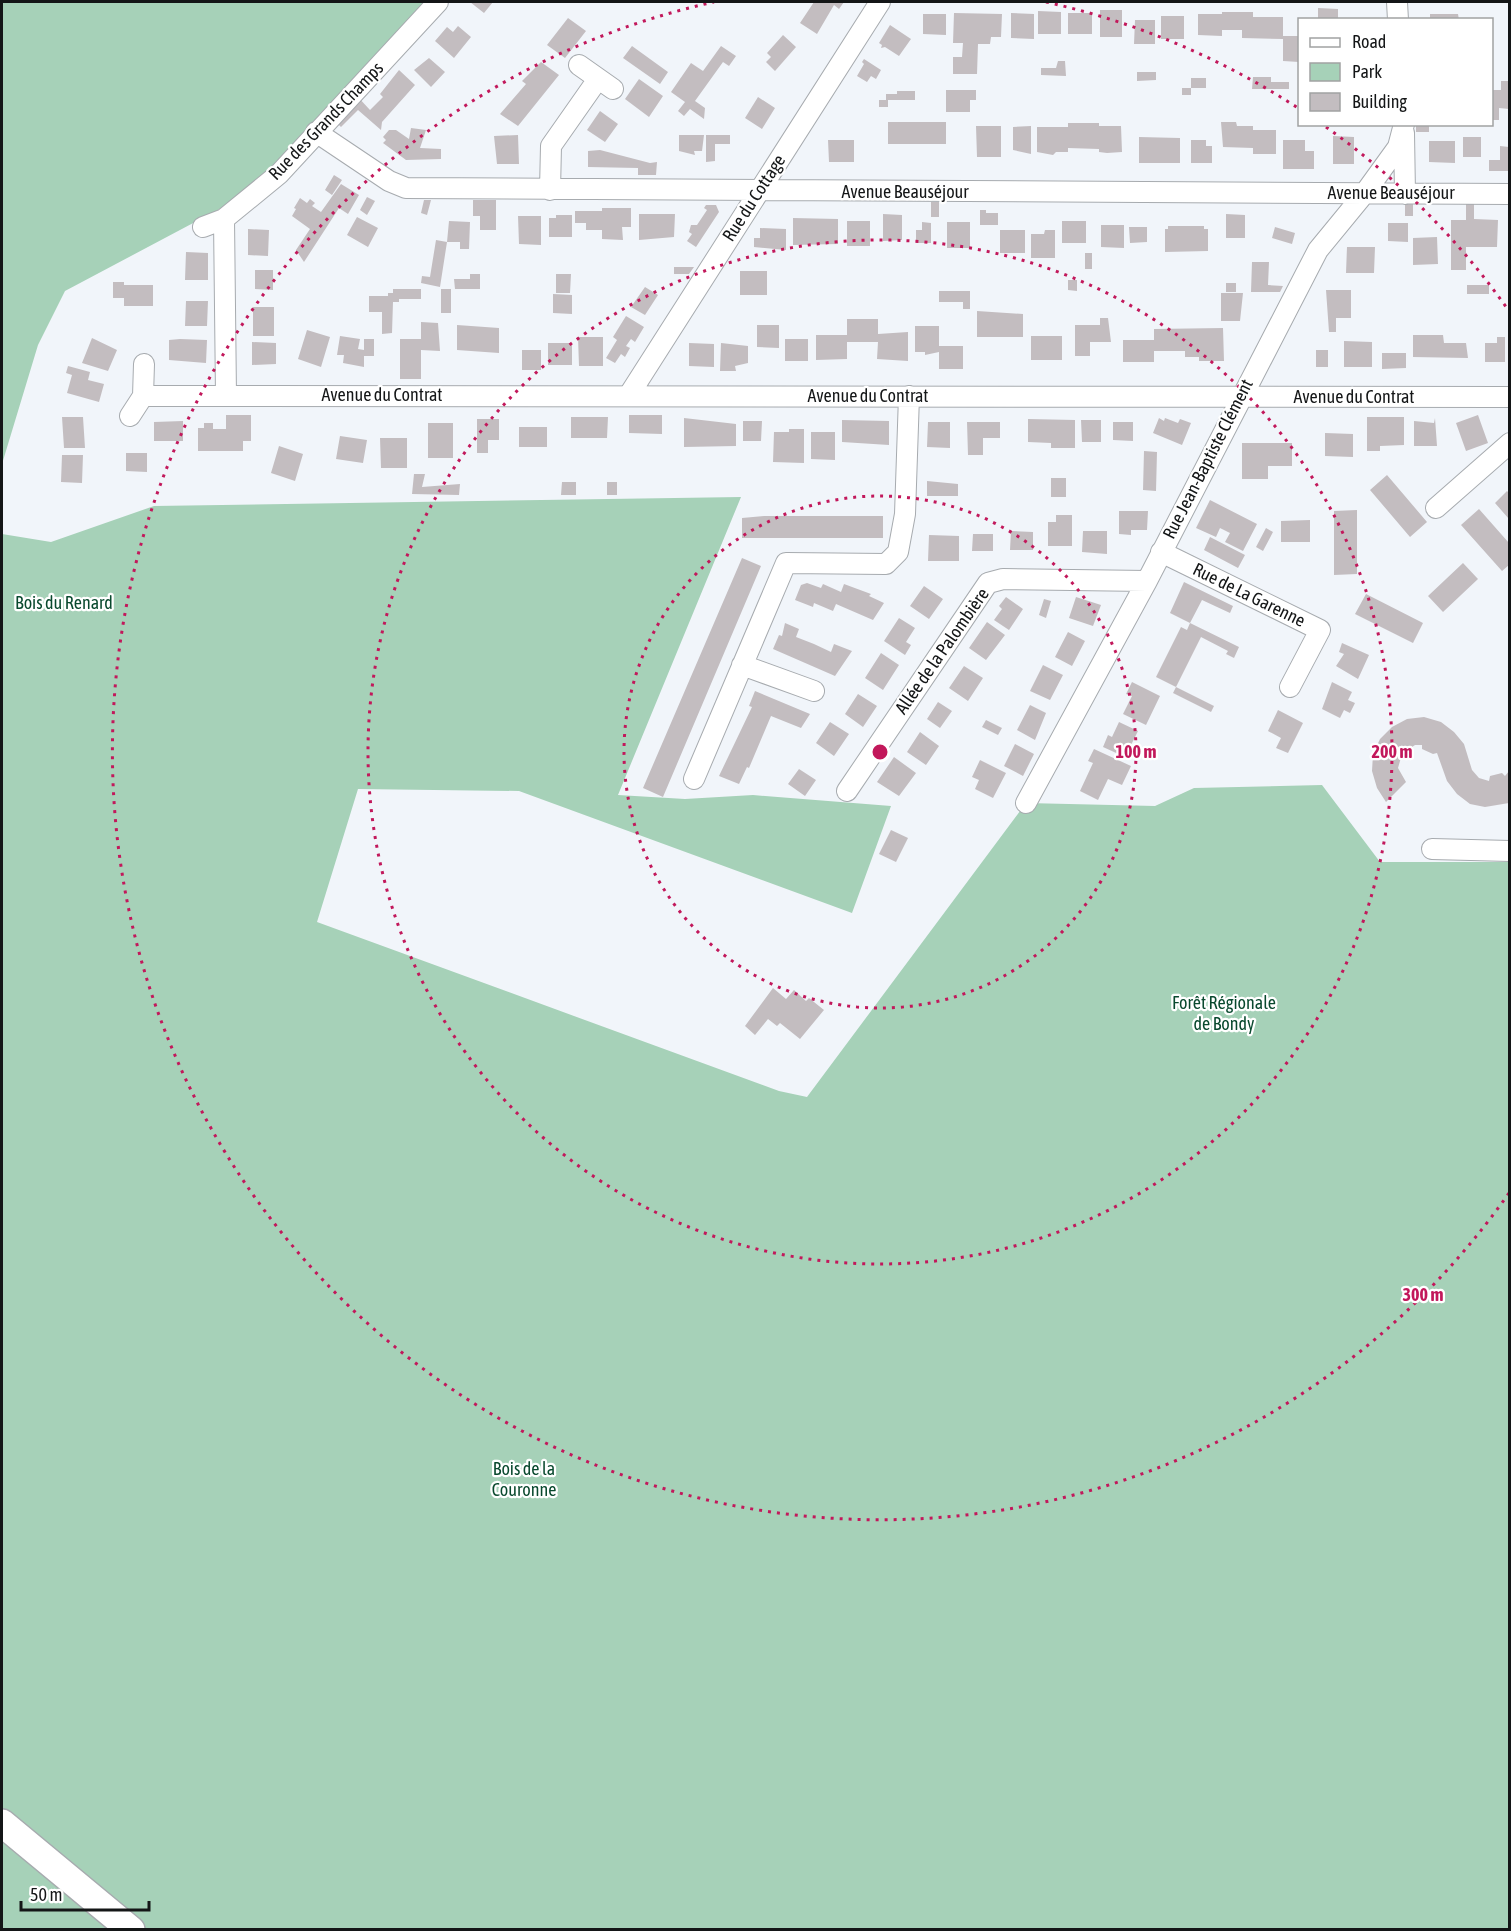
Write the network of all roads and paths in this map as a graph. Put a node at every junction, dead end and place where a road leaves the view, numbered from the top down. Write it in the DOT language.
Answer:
graph roads {
  1 [pos="438,2"];
  2 [pos="880,2"];
  3 [pos="1397,2"];
  4 [pos="1398,18"];
  5 [pos="579,65"];
  6 [pos="1403,126"];
  7 [pos="1404,126"];
  8 [pos="316,132"];
  9 [pos="550,190"];
  10 [pos="757,191"];
  11 [pos="1364,194"];
  12 [pos="1405,194"];
  13 [pos="1509,194"];
  14 [pos="224,219"];
  15 [pos="203,227"];
  16 [pos="144,364"];
  17 [pos="226,395"];
  18 [pos="628,395"];
  19 [pos="143,396"];
  20 [pos="909,396"];
  21 [pos="1509,397"];
  22 [pos="1239,398"];
  23 [pos="130,416"];
  24 [pos="1509,443"];
  25 [pos="1436,508"];
  26 [pos="1161,552"];
  27 [pos="1147,581"];
  28 [pos="742,665"];
  29 [pos="1290,687"];
  30 [pos="814,691"];
  31 [pos="694,779"];
  32 [pos="846,791"];
  33 [pos="1026,803"];
  34 [pos="1432,849"];
  35 [pos="1509,851"];
  36 [pos="2,1823"];
  37 [pos="131,1929"];
  1 -- 8 [label="street, Rue des Grands Champs"];
  2 -- 10 [label="street, Rue du Cottage"];
  3 -- 4 [label="street"];
  5 -- 9 [label="street"];
  6 -- 11 [label="street, Rue Jean-Baptiste Clément"];
  7 -- 12 [label="street, Rue Jean-Baptiste Clément"];
  8 -- 9 [label="street, Avenue Beauséjour"];
  8 -- 14 [label="street, Rue des Grands Champs"];
  9 -- 10 [label="street, Avenue Beauséjour"];
  10 -- 11 [label="street, Avenue Beauséjour"];
  10 -- 18 [label="street, Rue du Cottage"];
  11 -- 12 [label="street, Avenue Beauséjour"];
  11 -- 22 [label="street, Rue Jean-Baptiste Clément"];
  12 -- 13 [label="street, Avenue Beauséjour"];
  14 -- 15 [label="street, Rue des Grands Champs"];
  14 -- 17 [label="street"];
  16 -- 19 [label="street"];
  17 -- 18 [label="street, Avenue du Contrat"];
  17 -- 19 [label="street, Avenue du Contrat"];
  18 -- 20 [label="street, Avenue du Contrat"];
  19 -- 23 [label="street"];
  20 -- 22 [label="street, Avenue du Contrat"];
  20 -- 28 [label="street"];
  21 -- 22 [label="street, Avenue du Contrat"];
  22 -- 26 [label="street, Rue Jean-Baptiste Clément"];
  24 -- 25 [label="street"];
  26 -- 27 [label="street, Rue Jean-Baptiste Clément"];
  26 -- 29 [label="street, Rue de La Garenne"];
  27 -- 32 [label="street, Allée de la Palombière"];
  27 -- 33 [label="street, Rue Jean-Baptiste Clément"];
  28 -- 30 [label="street"];
  28 -- 31 [label="street"];
  34 -- 35 [label="street"];
  36 -- 37 [label="street"];
}
